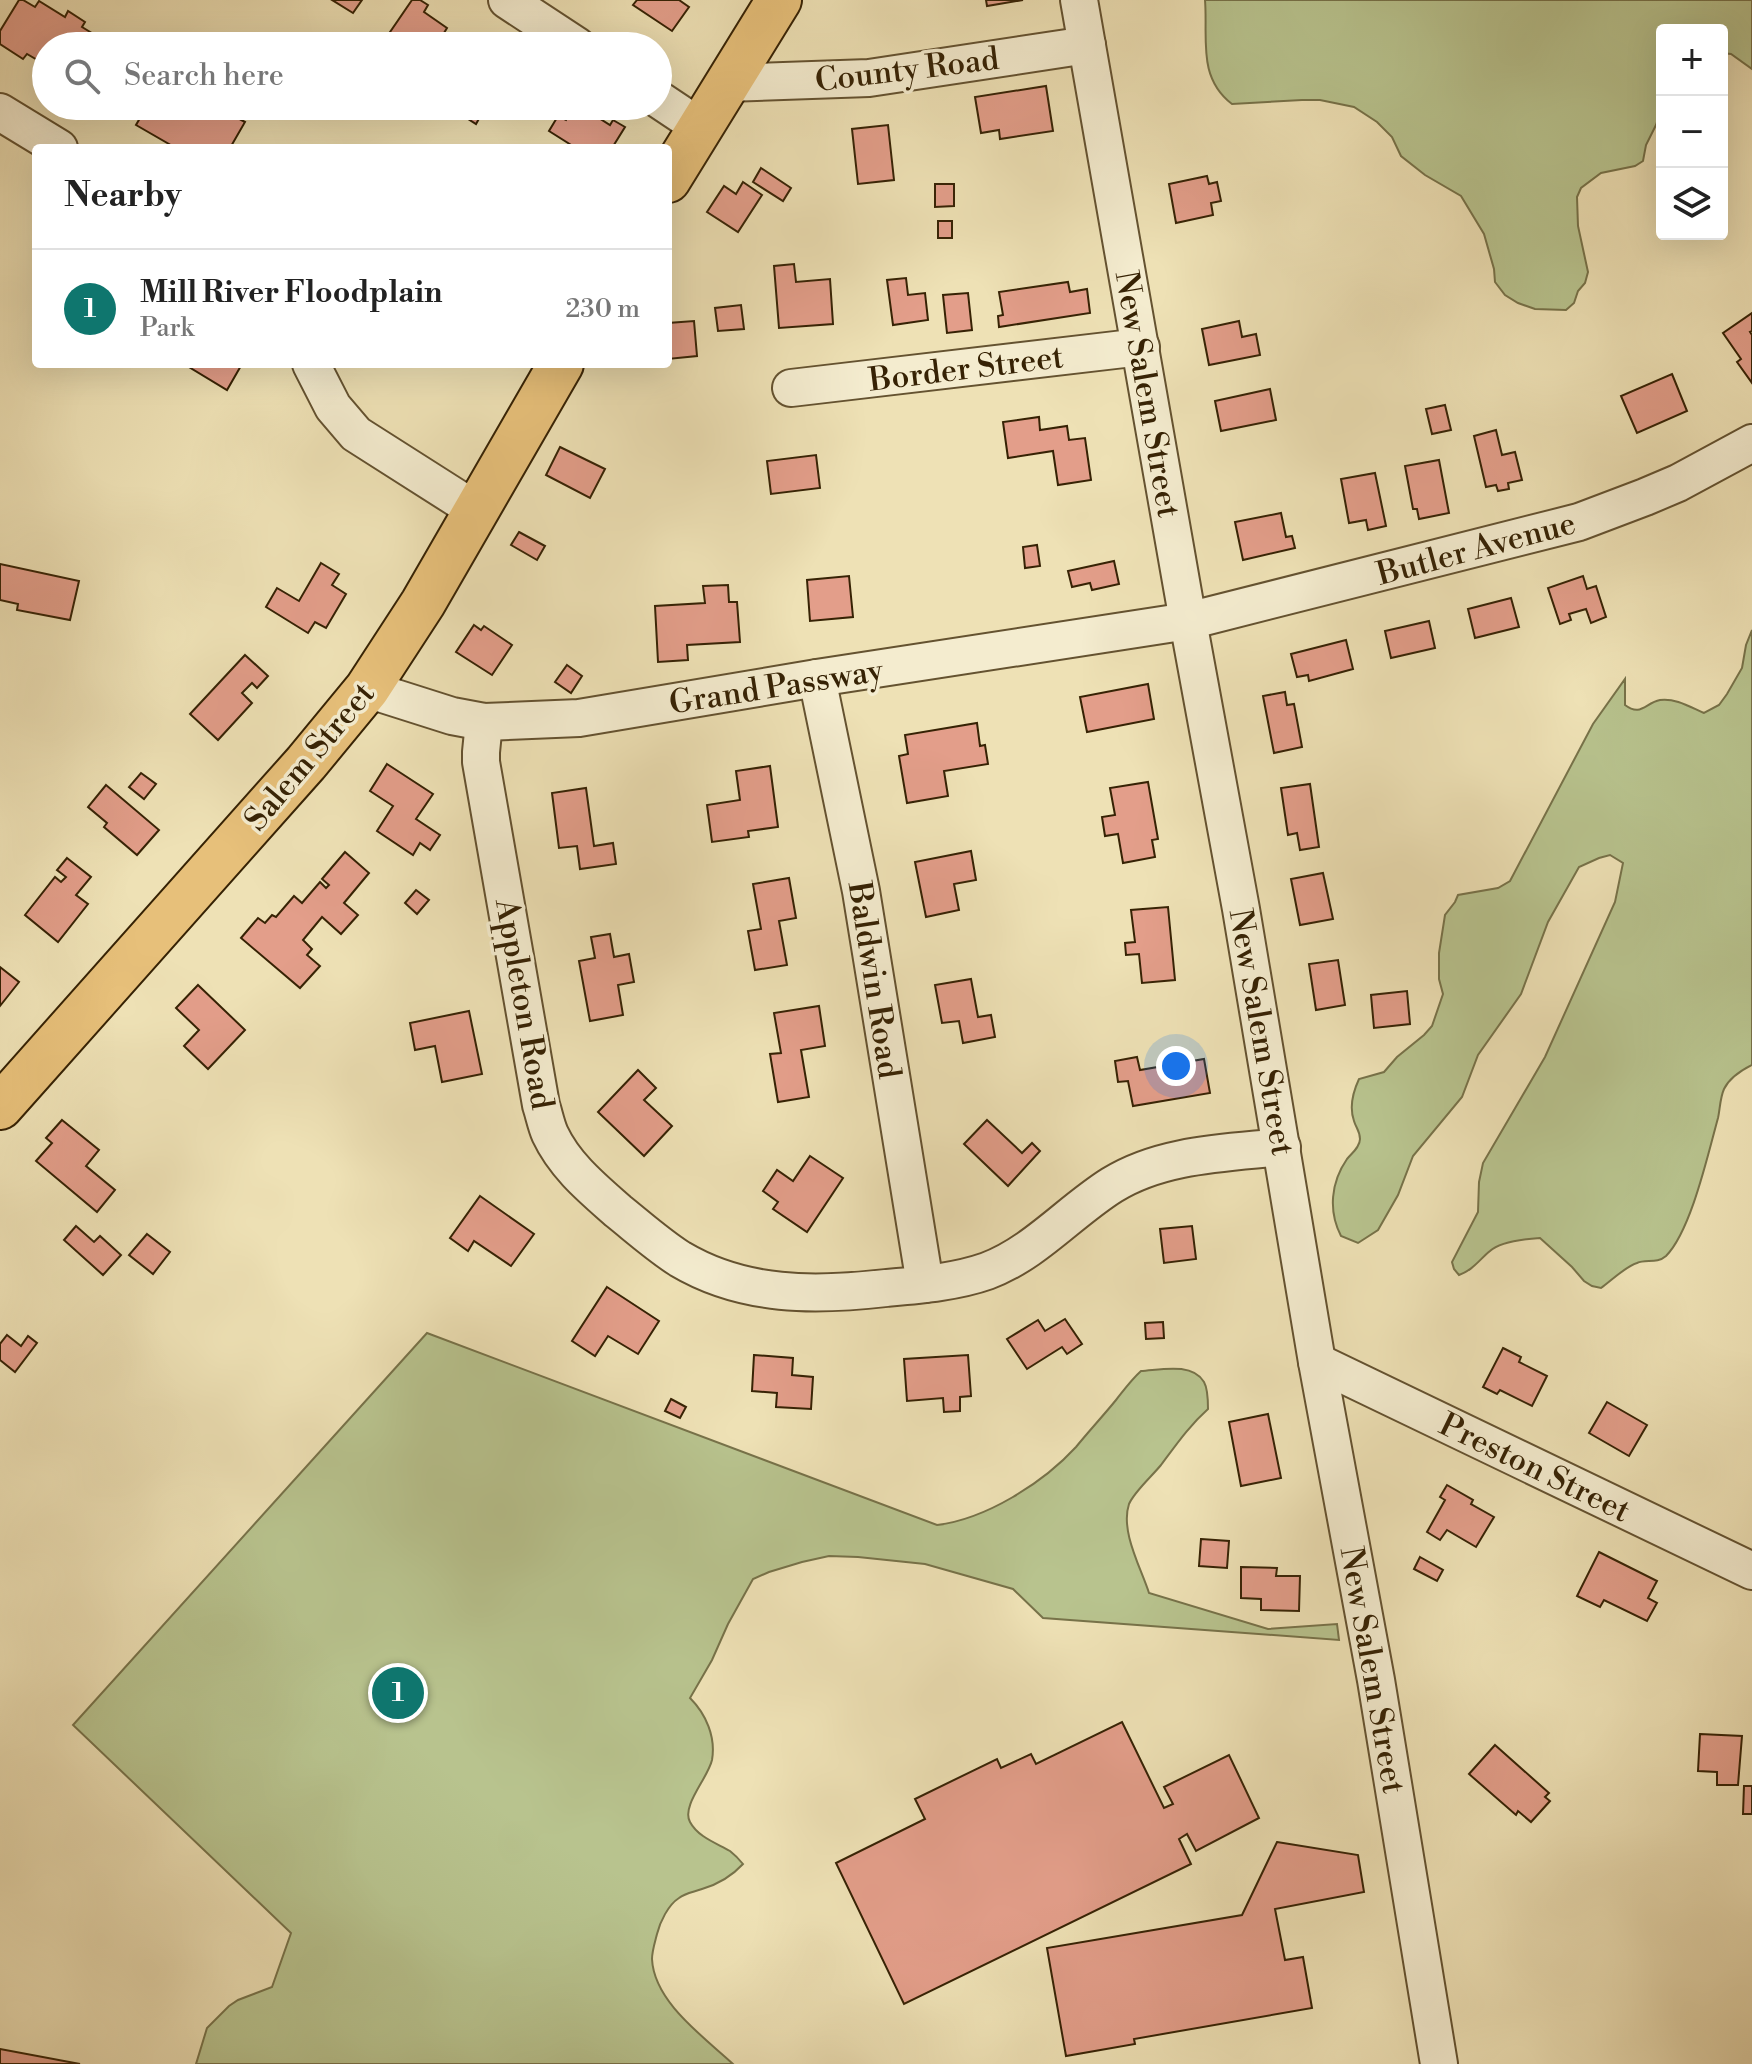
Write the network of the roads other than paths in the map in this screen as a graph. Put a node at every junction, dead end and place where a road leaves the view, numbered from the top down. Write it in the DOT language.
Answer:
graph roads {
  1 [pos="507,0"];
  2 [pos="779,0"];
  3 [pos="1079,0"];
  4 [pos="556,32"];
  5 [pos="1087,45"];
  6 [pos="727,83"];
  7 [pos="672,108"];
  8 [pos="0,112"];
  9 [pos="700,127"];
  10 [pos="52,144"];
  11 [pos="672,173"];
  12 [pos="1141,347"];
  13 [pos="313,368"];
  14 [pos="559,368"];
  15 [pos="791,388"];
  16 [pos="1752,443"];
  17 [pos="477,511"];
  18 [pos="1188,621"];
  19 [pos="817,678"];
  20 [pos="367,689"];
  21 [pos="484,722"];
  22 [pos="0,1107"];
  23 [pos="1282,1147"];
  24 [pos="925,1284"];
  25 [pos="1317,1362"];
  26 [pos="1752,1571"];
  27 [pos="1439,2064"];
  1 -- 4 [label="street"];
  2 -- 6 [label="main road"];
  3 -- 5 [label="street, New Salem Street"];
  5 -- 6 [label="street, County Road"];
  5 -- 12 [label="street, New Salem Street"];
  6 -- 9 [label="main road"];
  7 -- 9 [label="street"];
  8 -- 10 [label="street"];
  9 -- 11 [label="main road"];
  12 -- 15 [label="street, Border Street"];
  12 -- 18 [label="street, New Salem Street"];
  13 -- 17 [label="street"];
  14 -- 17 [label="main road, Salem Street"];
  16 -- 18 [label="street, Butler Avenue"];
  17 -- 20 [label="main road, Salem Street"];
  18 -- 19 [label="street, Grand Passway"];
  18 -- 23 [label="street, New Salem Street"];
  19 -- 21 [label="street, Grand Passway"];
  19 -- 24 [label="street, Baldwin Road"];
  20 -- 21 [label="street, Grand Passway"];
  20 -- 22 [label="main road, Salem Street"];
  21 -- 24 [label="street, Appleton Road"];
  23 -- 24 [label="street, Appleton Road"];
  23 -- 25 [label="street, New Salem Street"];
  25 -- 26 [label="street, Preston Street"];
  25 -- 27 [label="street, New Salem Street"];
}
